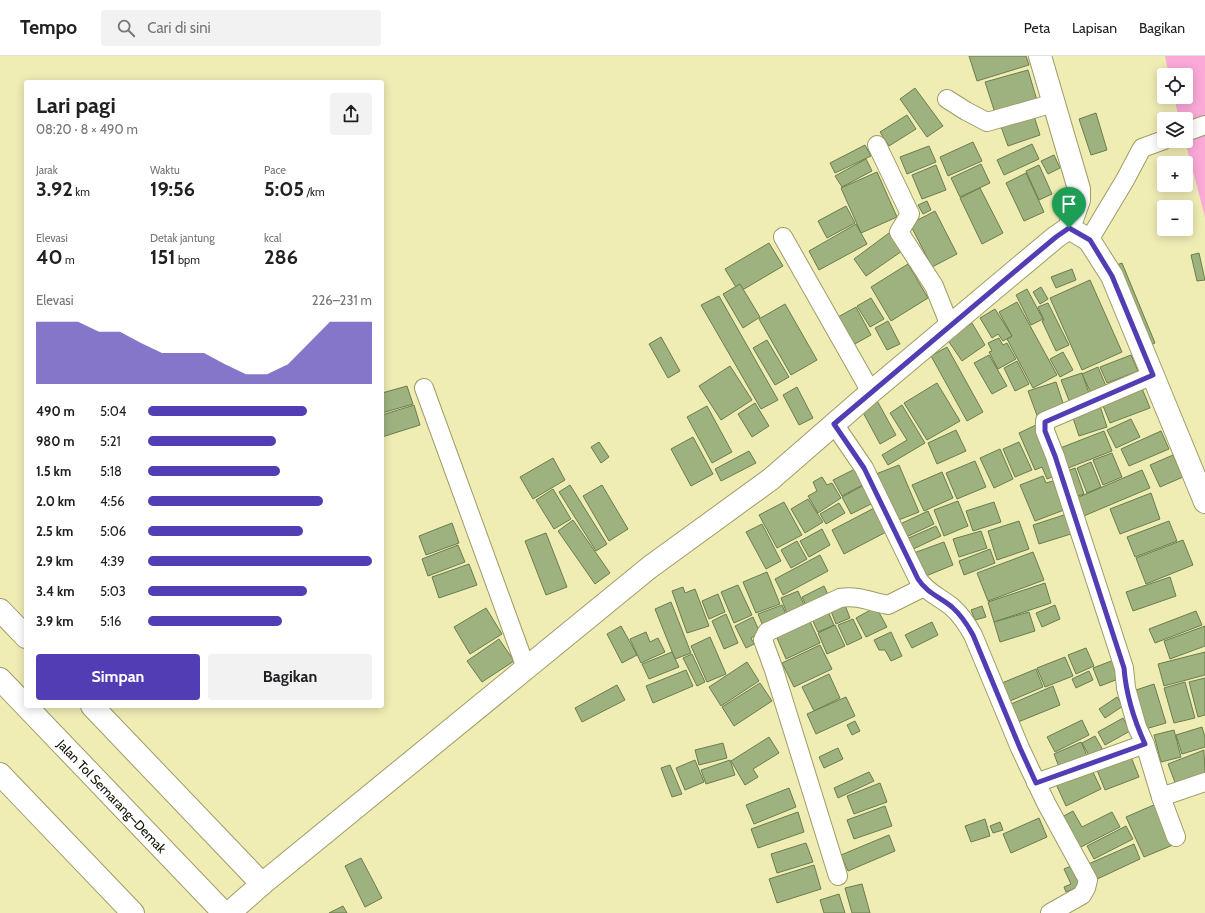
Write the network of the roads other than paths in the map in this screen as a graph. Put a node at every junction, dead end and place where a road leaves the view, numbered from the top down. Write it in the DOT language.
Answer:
graph roads {
  1 [pos="1040,56"];
  2 [pos="947,99"];
  3 [pos="1054,103"];
  4 [pos="1205,125"];
  5 [pos="1193,129"];
  6 [pos="1157,143"];
  7 [pos="877,145"];
  8 [pos="1069,228"];
  9 [pos="783,237"];
  10 [pos="1090,240"];
  11 [pos="950,326"];
  12 [pos="1153,375"];
  13 [pos="424,388"];
  14 [pos="871,392"];
  15 [pos="834,424"];
  16 [pos="1205,502"];
  17 [pos="924,587"];
  18 [pos="0,610"];
  19 [pos="24,635"];
  20 [pos="526,668"];
  21 [pos="0,679"];
  22 [pos="24,704"];
  23 [pos="28,708"];
  24 [pos="94,708"];
  25 [pos="1145,744"];
  26 [pos="0,774"];
  27 [pos="1205,782"];
  28 [pos="1036,783"];
  29 [pos="1161,797"];
  30 [pos="1176,837"];
  31 [pos="838,876"];
  32 [pos="262,884"];
  33 [pos="133,913"];
  34 [pos="224,913"];
  35 [pos="229,913"];
  36 [pos="1050,913"];
  1 -- 3 [label="main road"];
  2 -- 3 [label="street"];
  3 -- 8 [label="main road"];
  4 -- 5 [label="street"];
  6 -- 10 [label="street"];
  7 -- 11 [label="street"];
  8 -- 10 [label="main road"];
  8 -- 11 [label="main road"];
  9 -- 14 [label="street"];
  10 -- 12 [label="main road"];
  11 -- 14 [label="main road"];
  12 -- 16 [label="main road"];
  12 -- 25 [label="street"];
  13 -- 20 [label="street"];
  14 -- 15 [label="main road"];
  15 -- 17 [label="street"];
  15 -- 20 [label="main road"];
  17 -- 28 [label="street"];
  17 -- 31 [label="street"];
  18 -- 19 [label="main road"];
  20 -- 32 [label="main road"];
  21 -- 22 [label="main road, Jalan Tol Semarang–Demak"];
  23 -- 34 [label="main road, Jalan Tol Semarang–Demak"];
  24 -- 32 [label="main road"];
  25 -- 28 [label="street"];
  25 -- 29 [label="street"];
  26 -- 33 [label="main road"];
  27 -- 29 [label="street"];
  28 -- 36 [label="street"];
  29 -- 30 [label="street"];
  32 -- 35 [label="main road"];
}
